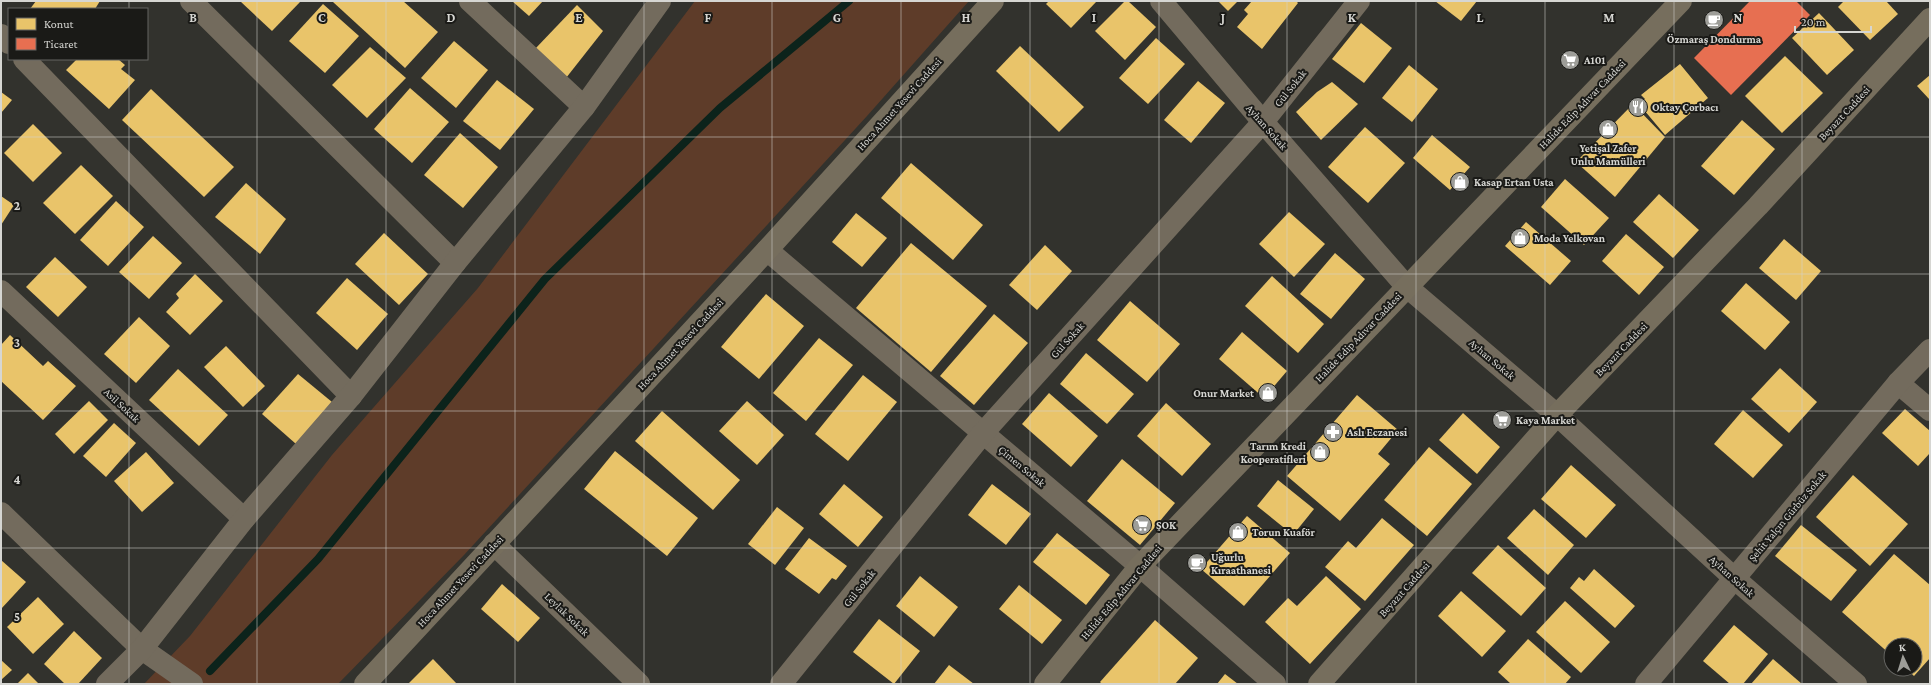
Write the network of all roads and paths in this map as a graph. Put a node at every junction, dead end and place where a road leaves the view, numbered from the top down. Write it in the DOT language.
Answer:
graph roads {
  1 [pos="192,1"];
  2 [pos="470,1"];
  3 [pos="660,1"];
  4 [pos="993,1"];
  5 [pos="1161,1"];
  6 [pos="1359,1"];
  7 [pos="1681,1"];
  8 [pos="1930,20"];
  9 [pos="25,60"];
  10 [pos="584,107"];
  11 [pos="1263,122"];
  12 [pos="767,250"];
  13 [pos="455,263"];
  14 [pos="1406,286"];
  15 [pos="1,291"];
  16 [pos="1930,350"];
  17 [pos="1898,383"];
  18 [pos="351,396"];
  19 [pos="1930,410"];
  20 [pos="1557,415"];
  21 [pos="983,434"];
  22 [pos="1,513"];
  23 [pos="244,519"];
  24 [pos="494,544"];
  25 [pos="1140,566"];
  26 [pos="1734,578"];
  27 [pos="142,649"];
  28 [pos="108,684"];
  29 [pos="192,684"];
  30 [pos="365,684"];
  31 [pos="639,684"];
  32 [pos="781,684"];
  33 [pos="1045,684"];
  34 [pos="1275,684"];
  35 [pos="1319,684"];
  36 [pos="1646,684"];
  37 [pos="1856,684"];
  1 -- 13 [label="street"];
  2 -- 10 [label="street"];
  3 -- 10 [label="street"];
  4 -- 12 [label="street, Hoca Ahmet Yesevi Caddesi"];
  5 -- 11 [label="street, Ayhan Sokak"];
  6 -- 11 [label="street, Gül Sokak"];
  7 -- 14 [label="street, Halide Edip Adıvar Caddesi"];
  8 -- 20 [label="street, Beyazıt Caddesi"];
  9 -- 18 [label="street"];
  10 -- 13 [label="street"];
  11 -- 14 [label="street, Ayhan Sokak"];
  11 -- 21 [label="street, Gül Sokak"];
  12 -- 21 [label="street, Çimen Sokak"];
  12 -- 24 [label="street, Hoca Ahmet Yesevi Caddesi"];
  13 -- 18 [label="street"];
  14 -- 20 [label="street, Ayhan Sokak"];
  14 -- 25 [label="street, Halide Edip Adıvar Caddesi"];
  15 -- 23 [label="street, Asil Sokak"];
  16 -- 17 [label="street, Şehit Yalçın Gürbüz Sokak"];
  17 -- 19 [label="street"];
  17 -- 26 [label="street, Şehit Yalçın Gürbüz Sokak"];
  18 -- 23 [label="street"];
  20 -- 26 [label="street, Ayhan Sokak"];
  20 -- 35 [label="street, Beyazıt Caddesi"];
  21 -- 25 [label="street, Çimen Sokak"];
  21 -- 32 [label="street, Gül Sokak"];
  22 -- 27 [label="street"];
  23 -- 27 [label="street"];
  24 -- 30 [label="street, Hoca Ahmet Yesevi Caddesi"];
  24 -- 31 [label="street, Leylak Sokak"];
  25 -- 33 [label="street, Halide Edip Adıvar Caddesi"];
  25 -- 34 [label="street, Çimen Sokak"];
  26 -- 36 [label="street, Şehit Yalçın Gürbüz Sokak"];
  26 -- 37 [label="street, Ayhan Sokak"];
  27 -- 28 [label="street"];
  27 -- 29 [label="street"];
}
